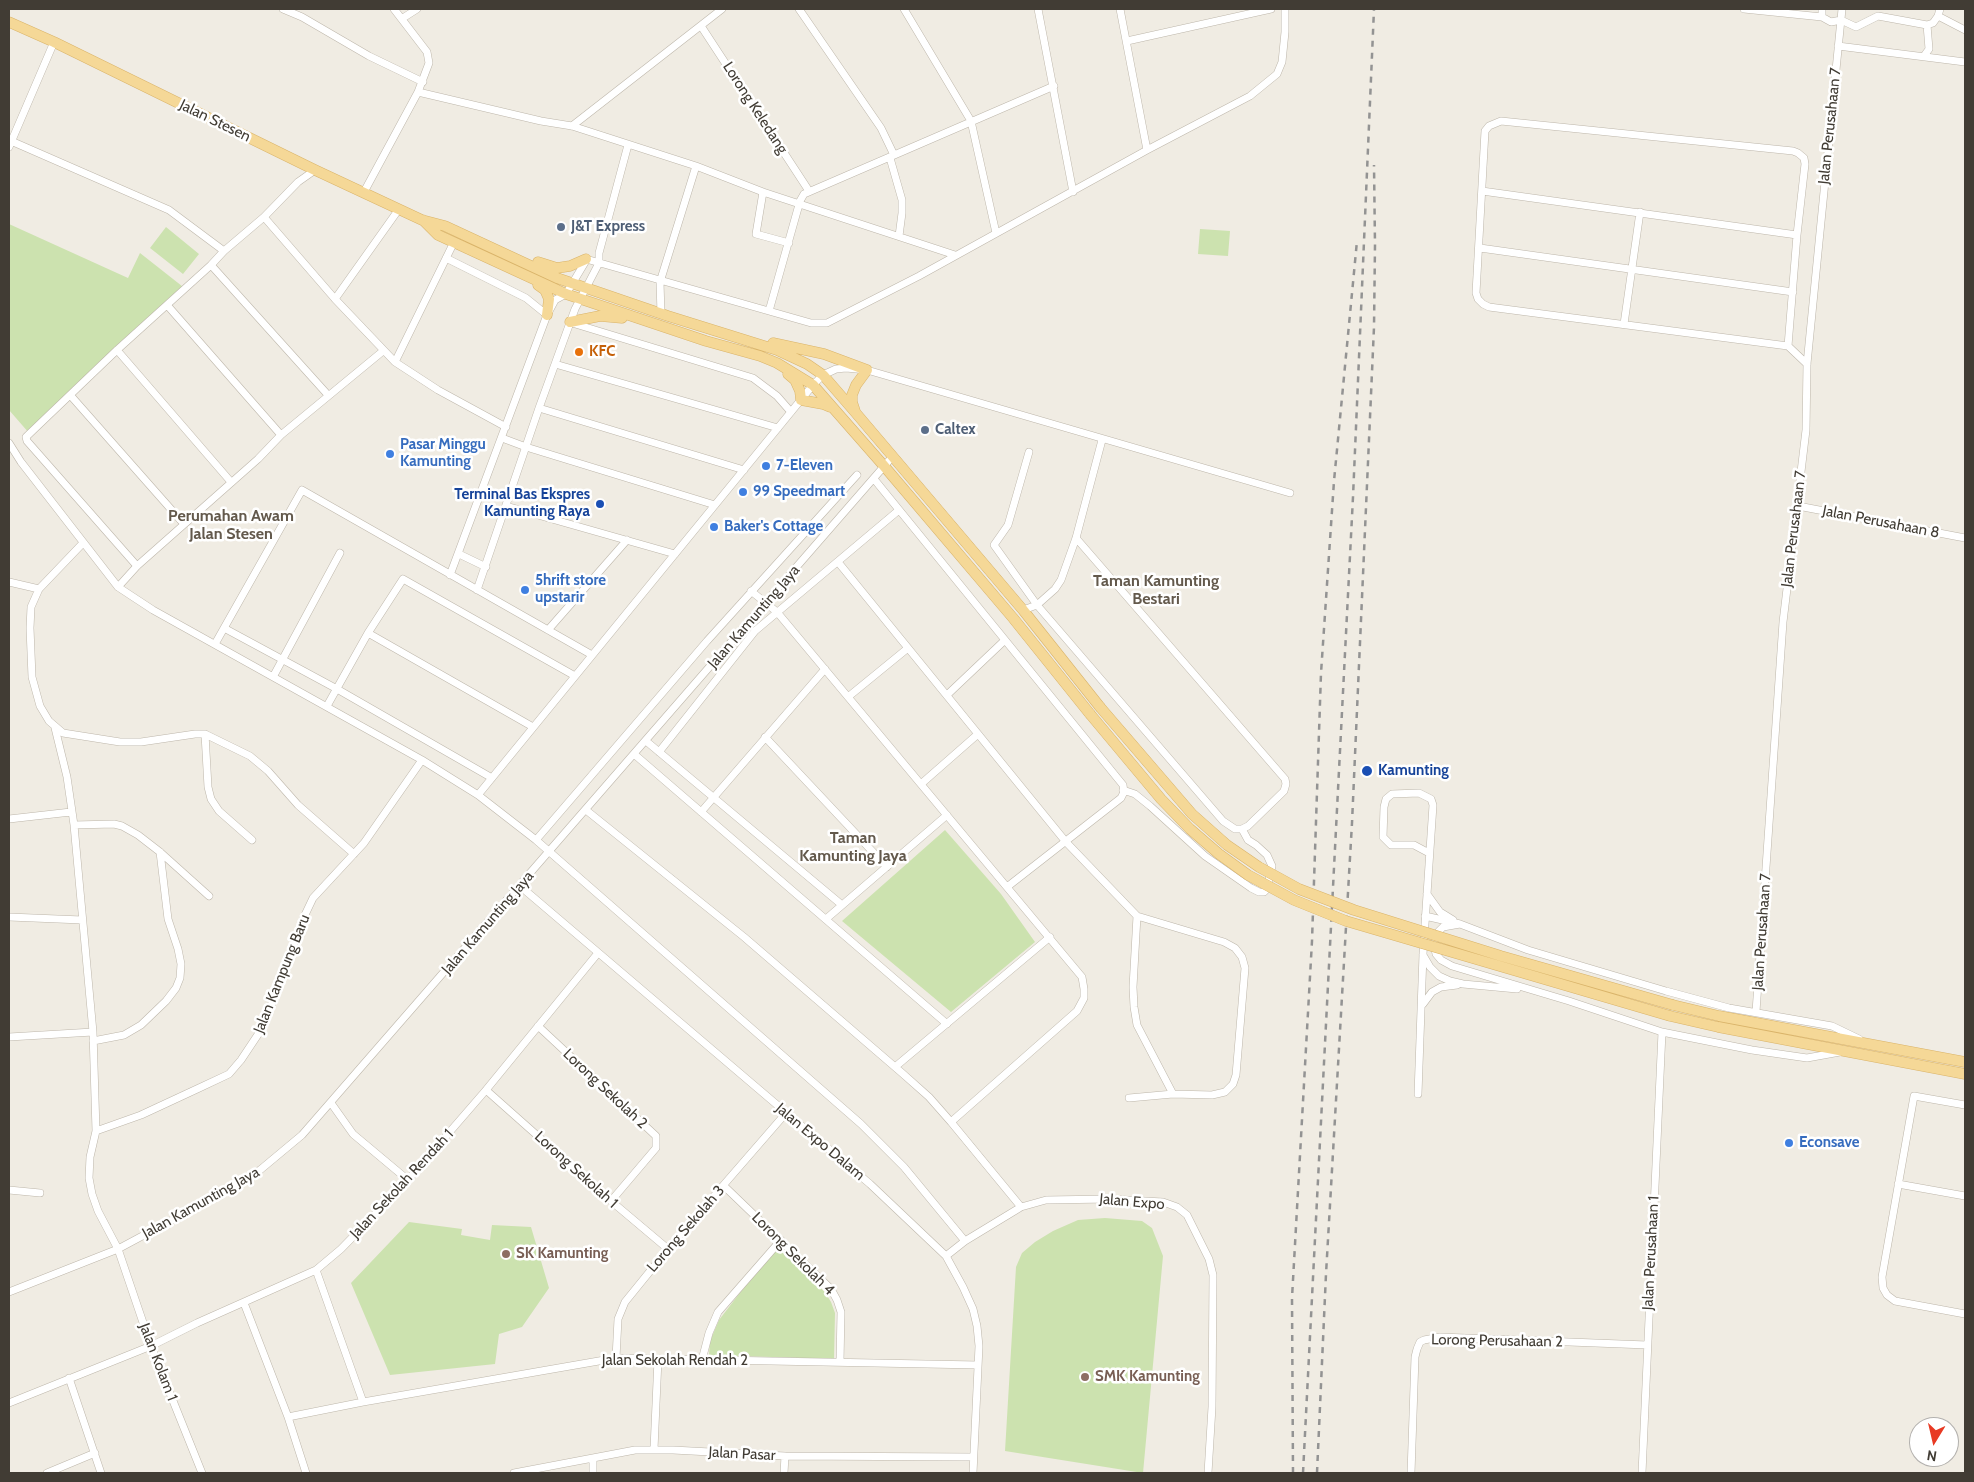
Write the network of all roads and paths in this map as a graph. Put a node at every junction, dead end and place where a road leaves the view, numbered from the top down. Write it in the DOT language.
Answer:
graph roads {
  1 [pos="283,9"];
  2 [pos="394,9"];
  3 [pos="417,9"];
  4 [pos="722,9"];
  5 [pos="799,9"];
  6 [pos="904,9"];
  7 [pos="1038,9"];
  8 [pos="1120,9"];
  9 [pos="1271,9"];
  10 [pos="1285,9"];
  11 [pos="1744,9"];
  12 [pos="1842,9"];
  13 [pos="1822,13"];
  14 [pos="1939,13"];
  15 [pos="403,18"];
  16 [pos="1840,20"];
  17 [pos="9,22"];
  18 [pos="1927,25"];
  19 [pos="701,26"];
  20 [pos="1965,30"];
  21 [pos="54,42"];
  22 [pos="1127,42"];
  23 [pos="1838,46"];
  24 [pos="1924,56"];
  25 [pos="1965,62"];
  26 [pos="423,82"];
  27 [pos="1054,86"];
  28 [pos="418,92"];
  29 [pos="971,121"];
  30 [pos="572,126"];
  31 [pos="10,144"];
  32 [pos="628,145"];
  33 [pos="1147,150"];
  34 [pos="892,157"];
  35 [pos="696,166"];
  36 [pos="315,170"];
  37 [pos="809,191"];
  38 [pos="1482,191"];
  39 [pos="364,192"];
  40 [pos="763,192"];
  41 [pos="1073,192"];
  42 [pos="799,204"];
  43 [pos="399,209"];
  44 [pos="1640,212"];
  45 [pos="264,217"];
  46 [pos="422,220"];
  47 [pos="996,233"];
  48 [pos="1797,234"];
  49 [pos="899,236"];
  50 [pos="454,242"];
  51 [pos="788,243"];
  52 [pos="489,246"];
  53 [pos="1480,248"];
  54 [pos="224,251"];
  55 [pos="598,253"];
  56 [pos="955,256"];
  57 [pos="446,258"];
  58 [pos="586,259"];
  59 [pos="599,263"];
  60 [pos="211,265"];
  61 [pos="1632,269"];
  62 [pos="528,277"];
  63 [pos="572,282"];
  64 [pos="660,282"];
  65 [pos="587,288"];
  66 [pos="1793,292"];
  67 [pos="566,294"];
  68 [pos="335,299"];
  69 [pos="581,300"];
  70 [pos="167,306"];
  71 [pos="770,311"];
  72 [pos="662,314"];
  73 [pos="548,315"];
  74 [pos="570,322"];
  75 [pos="1624,324"];
  76 [pos="676,331"];
  77 [pos="756,343"];
  78 [pos="1788,346"];
  79 [pos="117,350"];
  80 [pos="383,351"];
  81 [pos="395,362"];
  82 [pos="776,363"];
  83 [pos="555,364"];
  84 [pos="1807,364"];
  85 [pos="867,370"];
  86 [pos="823,375"];
  87 [pos="812,385"];
  88 [pos="328,395"];
  89 [pos="71,396"];
  90 [pos="801,400"];
  91 [pos="539,408"];
  92 [pos="835,410"];
  93 [pos="791,412"];
  94 [pos="855,412"];
  95 [pos="506,427"];
  96 [pos="778,428"];
  97 [pos="281,435"];
  98 [pos="502,438"];
  99 [pos="1102,440"];
  100 [pos="9,443"];
  101 [pos="526,447"];
  102 [pos="1029,452"];
  103 [pos="893,456"];
  104 [pos="884,466"];
  105 [pos="744,470"];
  106 [pos="857,475"];
  107 [pos="874,478"];
  108 [pos="232,482"];
  109 [pos="1290,493"];
  110 [pos="714,505"];
  111 [pos="506,506"];
  112 [pos="1798,506"];
  113 [pos="899,510"];
  114 [pos="184,524"];
  115 [pos="1076,538"];
  116 [pos="1965,538"];
  117 [pos="627,540"];
  118 [pos="83,542"];
  119 [pos="340,553"];
  120 [pos="459,554"];
  121 [pos="675,554"];
  122 [pos="838,562"];
  123 [pos="137,566"];
  124 [pos="486,567"];
  125 [pos="450,575"];
  126 [pos="9,582"];
  127 [pos="118,587"];
  128 [pos="39,589"];
  129 [pos="477,590"];
  130 [pos="751,591"];
  131 [pos="766,603"];
  132 [pos="1037,605"];
  133 [pos="1023,610"];
  134 [pos="777,612"];
  135 [pos="224,628"];
  136 [pos="548,630"];
  137 [pos="368,633"];
  138 [pos="1005,640"];
  139 [pos="215,644"];
  140 [pos="908,648"];
  141 [pos="592,655"];
  142 [pos="283,660"];
  143 [pos="824,669"];
  144 [pos="575,676"];
  145 [pos="273,677"];
  146 [pos="338,688"];
  147 [pos="947,695"];
  148 [pos="848,697"];
  149 [pos="327,706"];
  150 [pos="55,728"];
  151 [pos="533,728"];
  152 [pos="205,734"];
  153 [pos="978,734"];
  154 [pos="765,738"];
  155 [pos="646,741"];
  156 [pos="659,752"];
  157 [pos="634,754"];
  158 [pos="422,760"];
  159 [pos="492,778"];
  160 [pos="921,784"];
  161 [pos="1123,790"];
  162 [pos="478,795"];
  163 [pos="713,797"];
  164 [pos="586,810"];
  165 [pos="71,812"];
  166 [pos="701,812"];
  167 [pos="947,815"];
  168 [pos="9,819"];
  169 [pos="74,825"];
  170 [pos="1242,829"];
  171 [pos="252,840"];
  172 [pos="536,840"];
  173 [pos="1066,842"];
  174 [pos="160,852"];
  175 [pos="549,852"];
  176 [pos="1429,852"];
  177 [pos="354,854"];
  178 [pos="887,867"];
  179 [pos="520,886"];
  180 [pos="1007,887"];
  181 [pos="1427,894"];
  182 [pos="209,896"];
  183 [pos="842,905"];
  184 [pos="1137,916"];
  185 [pos="1425,916"];
  186 [pos="9,917"];
  187 [pos="826,919"];
  188 [pos="82,920"];
  189 [pos="1460,924"];
  190 [pos="1050,937"];
  191 [pos="598,953"];
  192 [pos="1422,954"];
  193 [pos="1462,984"];
  194 [pos="1533,990"];
  195 [pos="1422,1006"];
  196 [pos="1756,1012"];
  197 [pos="947,1024"];
  198 [pos="538,1026"];
  199 [pos="93,1032"];
  200 [pos="1662,1032"];
  201 [pos="9,1036"];
  202 [pos="93,1041"];
  203 [pos="1866,1043"];
  204 [pos="1845,1051"];
  205 [pos="1965,1062"];
  206 [pos="895,1067"];
  207 [pos="1965,1074"];
  208 [pos="486,1090"];
  209 [pos="1172,1094"];
  210 [pos="1418,1094"];
  211 [pos="1129,1098"];
  212 [pos="331,1103"];
  213 [pos="1965,1105"];
  214 [pos="786,1113"];
  215 [pos="952,1122"];
  216 [pos="96,1131"];
  217 [pos="408,1180"];
  218 [pos="1898,1184"];
  219 [pos="724,1186"];
  220 [pos="9,1190"];
  221 [pos="40,1193"];
  222 [pos="1965,1196"];
  223 [pos="610,1202"];
  224 [pos="1021,1207"];
  225 [pos="781,1240"];
  226 [pos="965,1241"];
  227 [pos="118,1249"];
  228 [pos="668,1249"];
  229 [pos="946,1256"];
  230 [pos="316,1270"];
  231 [pos="9,1292"];
  232 [pos="244,1302"];
  233 [pos="1965,1314"];
  234 [pos="1647,1345"];
  235 [pos="151,1346"];
  236 [pos="616,1358"];
  237 [pos="658,1359"];
  238 [pos="702,1360"];
  239 [pos="840,1362"];
  240 [pos="978,1365"];
  241 [pos="69,1378"];
  242 [pos="363,1402"];
  243 [pos="9,1403"];
  244 [pos="288,1417"];
  245 [pos="654,1449"];
  246 [pos="95,1454"];
  247 [pos="785,1456"];
  248 [pos="973,1457"];
  249 [pos="593,1458"];
  250 [pos="47,1473"];
  251 [pos="101,1473"];
  252 [pos="202,1473"];
  253 [pos="306,1473"];
  254 [pos="514,1473"];
  255 [pos="593,1473"];
  256 [pos="784,1473"];
  257 [pos="973,1473"];
  258 [pos="1208,1473"];
  259 [pos="1411,1473"];
  260 [pos="1642,1473"];
  1 -- 26 [label="street"];
  2 -- 15 [label="street"];
  3 -- 15 [label="street"];
  4 -- 19 [label="street"];
  5 -- 34 [label="street"];
  6 -- 29 [label="street"];
  7 -- 27 [label="street"];
  8 -- 22 [label="street"];
  9 -- 22 [label="street"];
  10 -- 33 [label="street"];
  11 -- 13 [label="street"];
  12 -- 16 [label="street, Jalan Perusahaan 7"];
  13 -- 16 [label="street"];
  14 -- 18 [label="street"];
  14 -- 20 [label="street"];
  15 -- 26 [label="street"];
  16 -- 18 [label="street"];
  16 -- 23 [label="street, Jalan Perusahaan 7"];
  17 -- 21 [label="main road, Jalan Stesen"];
  18 -- 24 [label="street"];
  19 -- 30 [label="street"];
  19 -- 37 [label="street, Lorong Keledang"];
  21 -- 31 [label="street"];
  21 -- 36 [label="main road, Jalan Stesen"];
  22 -- 33 [label="street"];
  23 -- 24 [label="street"];
  23 -- 84 [label="street, Jalan Perusahaan 7"];
  24 -- 25 [label="street"];
  26 -- 28 [label="street"];
  27 -- 29 [label="street"];
  27 -- 41 [label="street"];
  28 -- 30 [label="street"];
  28 -- 39 [label="street"];
  29 -- 34 [label="street"];
  29 -- 47 [label="street"];
  30 -- 32 [label="street"];
  31 -- 54 [label="street"];
  32 -- 35 [label="street"];
  32 -- 55 [label="street"];
  33 -- 41 [label="street"];
  34 -- 37 [label="street"];
  34 -- 49 [label="street"];
  35 -- 40 [label="street"];
  35 -- 64 [label="street"];
  36 -- 39 [label="main road, Jalan Stesen"];
  36 -- 45 [label="street"];
  37 -- 42 [label="street"];
  38 -- 44 [label="street"];
  38 -- 48 [label="street"];
  38 -- 53 [label="street"];
  39 -- 43 [label="main road, Jalan Stesen"];
  40 -- 42 [label="street"];
  40 -- 51 [label="street"];
  41 -- 47 [label="street"];
  42 -- 49 [label="street"];
  42 -- 51 [label="street"];
  43 -- 46 [label="main road, Jalan Stesen"];
  43 -- 68 [label="street"];
  44 -- 48 [label="street"];
  44 -- 61 [label="street"];
  45 -- 54 [label="street"];
  45 -- 68 [label="street"];
  46 -- 50 [label="main road"];
  46 -- 52 [label="main road"];
  47 -- 56 [label="street"];
  48 -- 66 [label="street"];
  49 -- 56 [label="street"];
  50 -- 57 [label="street"];
  50 -- 62 [label="main road"];
  51 -- 71 [label="street"];
  52 -- 58 [label="main road"];
  52 -- 63 [label="main road"];
  53 -- 61 [label="street"];
  53 -- 75 [label="street"];
  54 -- 60 [label="street"];
  55 -- 58 [label="street"];
  55 -- 59 [label="street"];
  56 -- 71 [label="street"];
  57 -- 73 [label="street"];
  57 -- 81 [label="street"];
  58 -- 59 [label="street"];
  58 -- 63 [label="street"];
  59 -- 64 [label="street"];
  59 -- 65 [label="street"];
  60 -- 70 [label="street"];
  60 -- 88 [label="street"];
  61 -- 66 [label="street"];
  61 -- 75 [label="street"];
  62 -- 67 [label="main road"];
  62 -- 73 [label="main road"];
  63 -- 65 [label="main road"];
  63 -- 67 [label="street"];
  64 -- 71 [label="street"];
  64 -- 72 [label="street"];
  65 -- 69 [label="street"];
  65 -- 72 [label="main road"];
  66 -- 78 [label="street"];
  67 -- 69 [label="main road"];
  67 -- 73 [label="street"];
  68 -- 80 [label="street"];
  69 -- 74 [label="street"];
  69 -- 76 [label="main road"];
  70 -- 79 [label="street"];
  70 -- 97 [label="street"];
  72 -- 77 [label="main road"];
  73 -- 95 [label="street"];
  74 -- 76 [label="main road"];
  74 -- 83 [label="street"];
  74 -- 93 [label="street"];
  75 -- 78 [label="street"];
  76 -- 82 [label="main road"];
  77 -- 85 [label="main road"];
  77 -- 86 [label="main road"];
  78 -- 84 [label="street"];
  79 -- 89 [label="street"];
  79 -- 108 [label="street"];
  80 -- 81 [label="street"];
  80 -- 88 [label="street"];
  81 -- 95 [label="street"];
  82 -- 87 [label="main road"];
  82 -- 90 [label="main road"];
  83 -- 91 [label="street"];
  83 -- 96 [label="street"];
  84 -- 112 [label="street, Jalan Perusahaan 7"];
  85 -- 86 [label="street"];
  85 -- 94 [label="main road"];
  85 -- 99 [label="street"];
  86 -- 87 [label="street"];
  86 -- 94 [label="main road"];
  87 -- 90 [label="street"];
  87 -- 92 [label="main road"];
  88 -- 97 [label="street"];
  89 -- 114 [label="street"];
  89 -- 123 [label="street"];
  90 -- 92 [label="main road"];
  90 -- 93 [label="street"];
  91 -- 101 [label="street"];
  91 -- 105 [label="street"];
  92 -- 104 [label="main road"];
  93 -- 96 [label="street"];
  94 -- 103 [label="main road"];
  95 -- 98 [label="street"];
  96 -- 105 [label="street"];
  97 -- 108 [label="street"];
  98 -- 101 [label="street"];
  98 -- 120 [label="street"];
  99 -- 109 [label="street"];
  99 -- 115 [label="street"];
  100 -- 118 [label="street"];
  101 -- 110 [label="street"];
  101 -- 111 [label="street"];
  102 -- 132 [label="street"];
  103 -- 104 [label="street, Jalan Kamunting Jaya"];
  103 -- 133 [label="main road"];
  104 -- 107 [label="street, Jalan Kamunting Jaya"];
  104 -- 204 [label="main road, bridge"];
  105 -- 110 [label="street"];
  106 -- 130 [label="street"];
  107 -- 113 [label="street"];
  107 -- 131 [label="street, Jalan Kamunting Jaya"];
  108 -- 114 [label="street"];
  110 -- 121 [label="street"];
  111 -- 117 [label="street"];
  111 -- 124 [label="street"];
  112 -- 116 [label="street, Jalan Perusahaan 8"];
  112 -- 196 [label="street, Jalan Perusahaan 7"];
  113 -- 122 [label="street"];
  113 -- 138 [label="street"];
  114 -- 123 [label="street"];
  115 -- 132 [label="street"];
  115 -- 170 [label="street"];
  117 -- 121 [label="street"];
  117 -- 136 [label="street"];
  118 -- 127 [label="street"];
  118 -- 128 [label="street"];
  119 -- 142 [label="street"];
  120 -- 124 [label="street"];
  120 -- 125 [label="street"];
  121 -- 141 [label="street"];
  122 -- 134 [label="street"];
  122 -- 140 [label="street"];
  123 -- 127 [label="street"];
  124 -- 129 [label="street"];
  125 -- 129 [label="street"];
  125 -- 135 [label="street"];
  126 -- 128 [label="street"];
  127 -- 139 [label="street"];
  128 -- 150 [label="street"];
  129 -- 136 [label="street"];
  130 -- 131 [label="street"];
  130 -- 172 [label="street"];
  131 -- 134 [label="street"];
  131 -- 155 [label="street, Jalan Kamunting Jaya"];
  132 -- 133 [label="street"];
  132 -- 170 [label="street"];
  133 -- 203 [label="main road, bridge"];
  134 -- 143 [label="street"];
  134 -- 156 [label="street"];
  135 -- 139 [label="street"];
  135 -- 142 [label="street"];
  136 -- 141 [label="street"];
  137 -- 144 [label="street"];
  137 -- 146 [label="street"];
  137 -- 151 [label="street"];
  138 -- 147 [label="street"];
  138 -- 161 [label="street"];
  139 -- 145 [label="street"];
  140 -- 147 [label="street"];
  140 -- 148 [label="street"];
  141 -- 144 [label="street"];
  142 -- 145 [label="street"];
  142 -- 146 [label="street"];
  143 -- 148 [label="street"];
  143 -- 154 [label="street"];
  144 -- 151 [label="street"];
  145 -- 149 [label="street"];
  146 -- 149 [label="street"];
  146 -- 159 [label="street"];
  147 -- 153 [label="street"];
  148 -- 160 [label="street"];
  149 -- 158 [label="street"];
  150 -- 152 [label="street"];
  150 -- 165 [label="street, Jalan Kolam 1"];
  151 -- 159 [label="street"];
  152 -- 171 [label="street"];
  152 -- 177 [label="street"];
  153 -- 160 [label="street"];
  153 -- 173 [label="street"];
  154 -- 163 [label="street"];
  154 -- 178 [label="street"];
  155 -- 156 [label="street"];
  155 -- 157 [label="street, Jalan Kamunting Jaya"];
  156 -- 163 [label="street"];
  157 -- 164 [label="street, Jalan Kamunting Jaya"];
  157 -- 166 [label="street"];
  158 -- 162 [label="street"];
  158 -- 177 [label="street, Jalan Kampung Baru"];
  159 -- 162 [label="street"];
  160 -- 167 [label="street"];
  161 -- 170 [label="street"];
  161 -- 173 [label="street"];
  162 -- 172 [label="street"];
  163 -- 166 [label="street"];
  163 -- 183 [label="street"];
  164 -- 175 [label="street, Jalan Kamunting Jaya"];
  164 -- 206 [label="street"];
  165 -- 168 [label="street"];
  165 -- 169 [label="street, Jalan Kolam 1"];
  166 -- 187 [label="street"];
  167 -- 178 [label="street"];
  167 -- 180 [label="street"];
  169 -- 174 [label="street"];
  169 -- 188 [label="street, Jalan Kolam 1"];
  172 -- 175 [label="street"];
  173 -- 180 [label="street"];
  173 -- 184 [label="street"];
  174 -- 182 [label="street"];
  174 -- 202 [label="street"];
  175 -- 179 [label="street, Jalan Kamunting Jaya"];
  175 -- 226 [label="street"];
  176 -- 176 [label="street"];
  176 -- 181 [label="street"];
  177 -- 216 [label="street, Jalan Kampung Baru"];
  178 -- 183 [label="street"];
  179 -- 191 [label="street, Jalan Expo Dalam"];
  179 -- 212 [label="street, Jalan Kamunting Jaya"];
  180 -- 190 [label="street"];
  181 -- 185 [label="street"];
  181 -- 189 [label="street"];
  183 -- 187 [label="street"];
  184 -- 209 [label="street"];
  184 -- 209 [label="street"];
  185 -- 189 [label="street"];
  185 -- 192 [label="street"];
  186 -- 188 [label="street"];
  187 -- 197 [label="street"];
  188 -- 199 [label="street, Jalan Kolam 1"];
  189 -- 194 [label="street"];
  189 -- 196 [label="street"];
  190 -- 197 [label="street"];
  190 -- 215 [label="street"];
  191 -- 198 [label="street, Jalan Sekolah Rendah 1"];
  191 -- 214 [label="street, Jalan Expo Dalam"];
  192 -- 193 [label="street"];
  192 -- 195 [label="street"];
  193 -- 194 [label="street"];
  193 -- 195 [label="street"];
  194 -- 200 [label="street"];
  195 -- 210 [label="street"];
  196 -- 203 [label="street"];
  197 -- 206 [label="street"];
  198 -- 208 [label="street, Jalan Sekolah Rendah 1"];
  198 -- 223 [label="street, Lorong Sekolah 2"];
  199 -- 201 [label="street"];
  199 -- 202 [label="street, Jalan Kolam 1"];
  200 -- 204 [label="street"];
  200 -- 234 [label="street, Jalan Perusahaan 1"];
  202 -- 216 [label="street, Jalan Kolam 1"];
  203 -- 205 [label="main road"];
  204 -- 207 [label="main road"];
  206 -- 215 [label="street"];
  208 -- 217 [label="street, Jalan Sekolah Rendah 1"];
  208 -- 223 [label="street, Lorong Sekolah 1"];
  209 -- 211 [label="street"];
  212 -- 217 [label="street"];
  212 -- 227 [label="street, Jalan Kamunting Jaya"];
  213 -- 218 [label="street"];
  214 -- 219 [label="street, Lorong Sekolah 3"];
  214 -- 229 [label="street, Jalan Expo Dalam"];
  215 -- 224 [label="street"];
  216 -- 227 [label="street, Jalan Kolam 1"];
  217 -- 230 [label="street, Jalan Sekolah Rendah 1"];
  218 -- 222 [label="street"];
  218 -- 233 [label="street"];
  219 -- 225 [label="street, Lorong Sekolah 4"];
  219 -- 228 [label="street, Lorong Sekolah 3"];
  220 -- 221 [label="street"];
  223 -- 228 [label="street, Lorong Sekolah 1"];
  224 -- 226 [label="street, Jalan Expo"];
  224 -- 258 [label="street, Jalan Expo"];
  225 -- 238 [label="street"];
  225 -- 239 [label="street, Lorong Sekolah 4"];
  226 -- 229 [label="street, Jalan Expo"];
  227 -- 231 [label="street, Jalan Kamunting Jaya"];
  227 -- 235 [label="street, Jalan Kolam 1"];
  228 -- 236 [label="street, Lorong Sekolah 3"];
  229 -- 240 [label="street, Jalan Expo Dalam"];
  230 -- 232 [label="street, Jalan Sekolah Rendah 1"];
  230 -- 242 [label="street"];
  232 -- 235 [label="street, Jalan Sekolah Rendah 1"];
  232 -- 244 [label="street"];
  234 -- 259 [label="street, Lorong Perusahaan 2"];
  234 -- 260 [label="street, Jalan Perusahaan 1"];
  235 -- 241 [label="street, Jalan Sekolah Rendah 1"];
  235 -- 252 [label="street, Jalan Kolam 1"];
  236 -- 237 [label="street, Jalan Sekolah Rendah 2"];
  236 -- 242 [label="street, Jalan Sekolah Rendah 2"];
  237 -- 238 [label="street, Jalan Sekolah Rendah 2"];
  237 -- 245 [label="street"];
  238 -- 239 [label="street, Jalan Sekolah Rendah 2"];
  239 -- 240 [label="street, Jalan Sekolah Rendah 2"];
  240 -- 248 [label="street, Jalan Expo Dalam"];
  241 -- 243 [label="street, Jalan Sekolah Rendah 1"];
  241 -- 246 [label="street"];
  242 -- 244 [label="street, Jalan Sekolah Rendah 2"];
  244 -- 253 [label="street"];
  245 -- 247 [label="street, Jalan Pasar"];
  245 -- 249 [label="street, Jalan Pasar"];
  246 -- 250 [label="street"];
  246 -- 251 [label="street"];
  247 -- 248 [label="street, Jalan Pasar"];
  247 -- 256 [label="street"];
  248 -- 257 [label="street, Jalan Expo Dalam"];
  249 -- 254 [label="street, Jalan Pasar"];
  249 -- 255 [label="street"];
}
